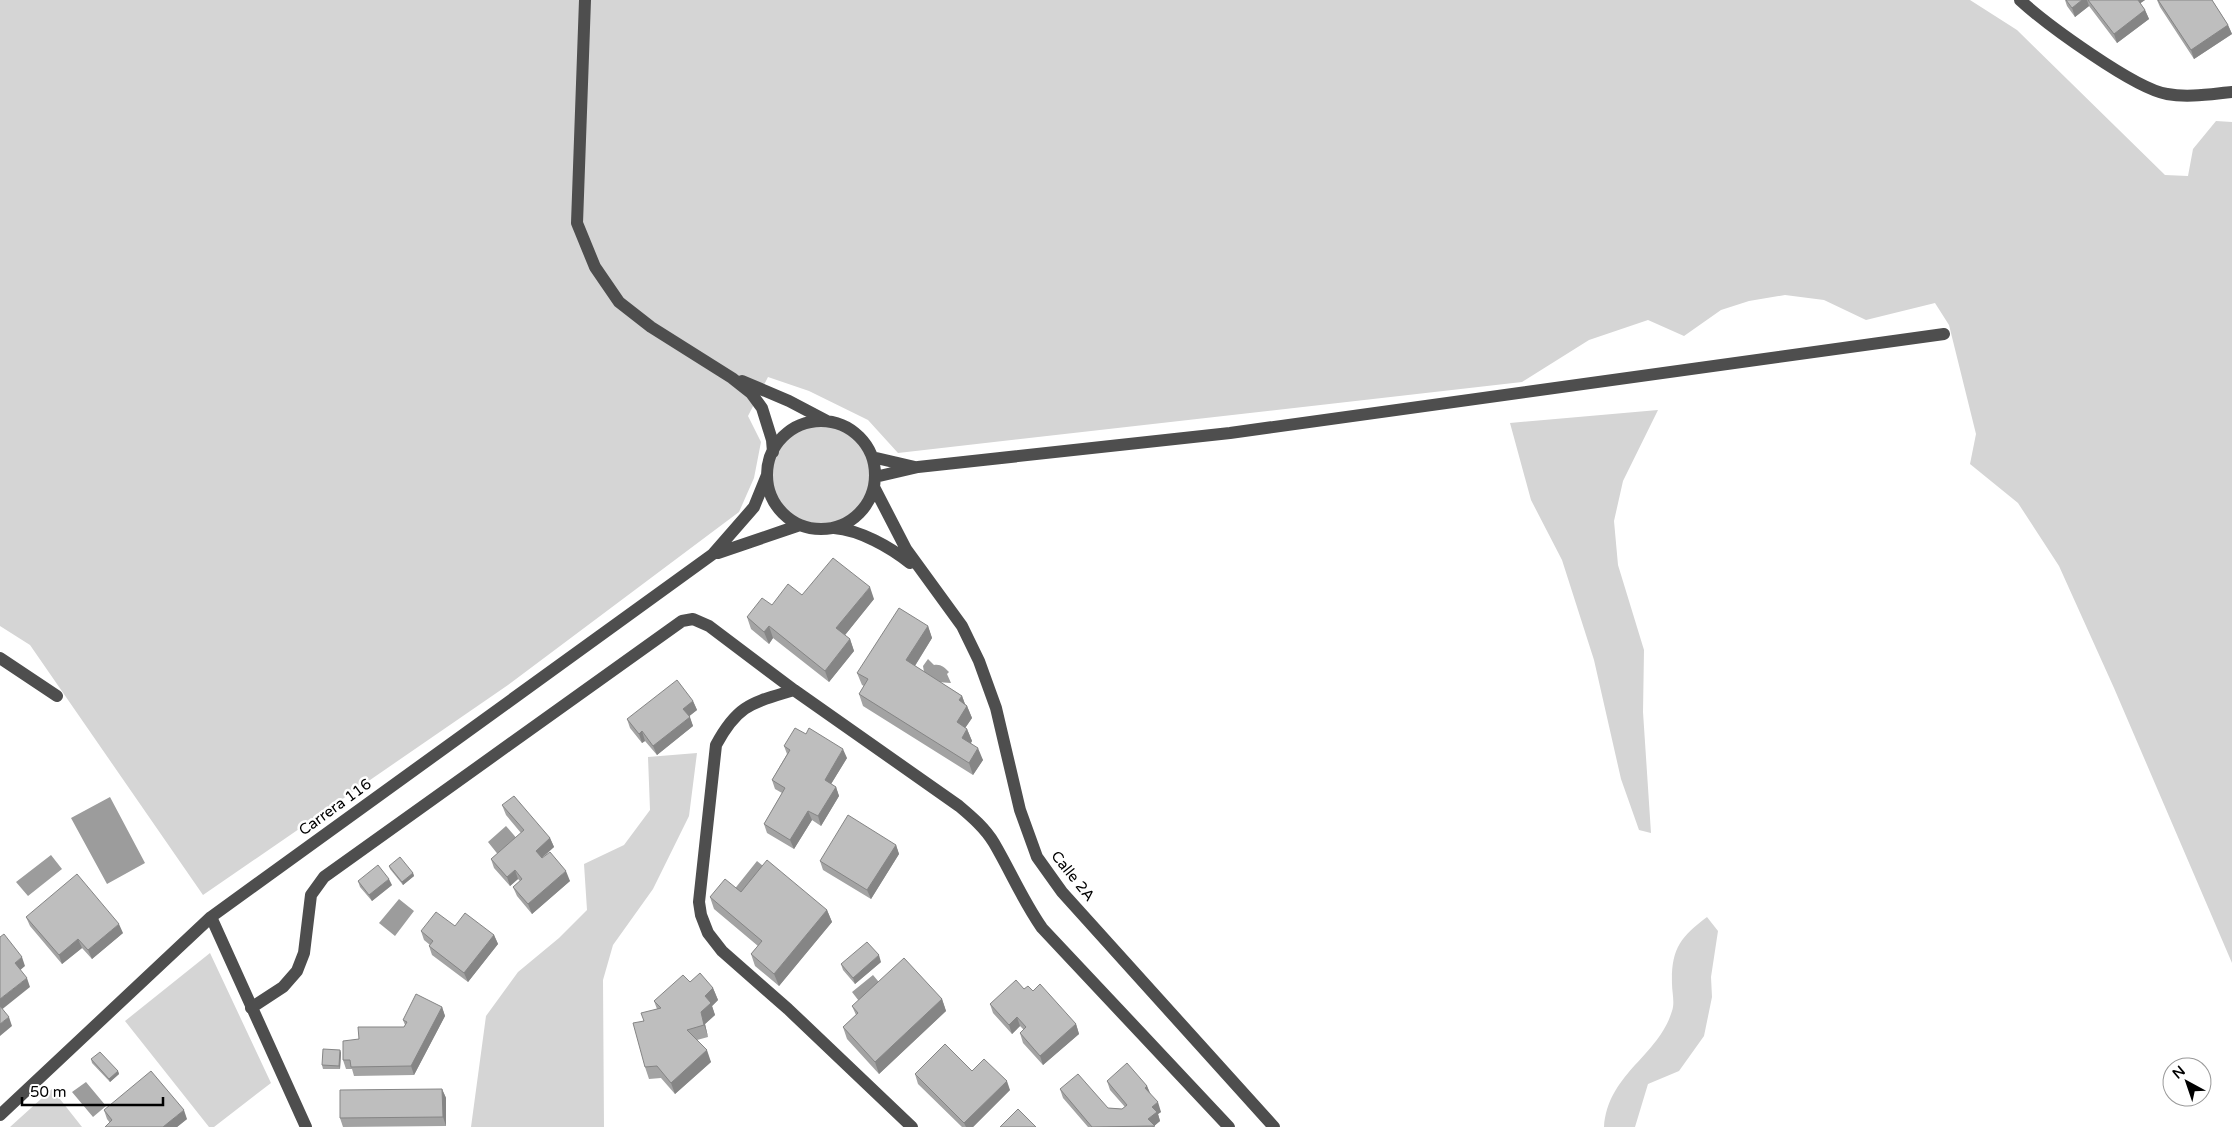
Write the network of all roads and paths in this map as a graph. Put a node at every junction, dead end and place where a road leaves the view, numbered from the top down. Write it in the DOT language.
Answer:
graph roads {
  1 [pos="585,0"];
  2 [pos="2020,0"];
  3 [pos="2232,92"];
  4 [pos="1944,334"];
  5 [pos="732,378"];
  6 [pos="828,422"];
  7 [pos="773,452"];
  8 [pos="872,457"];
  9 [pos="918,468"];
  10 [pos="767,475"];
  11 [pos="875,482"];
  12 [pos="800,525"];
  13 [pos="832,528"];
  14 [pos="713,554"];
  15 [pos="919,570"];
  16 [pos="0,658"];
  17 [pos="794,690"];
  18 [pos="57,696"];
  19 [pos="211,917"];
  20 [pos="251,1008"];
  21 [pos="0,1115"];
  22 [pos="306,1127"];
  23 [pos="912,1127"];
  24 [pos="1229,1127"];
  25 [pos="1274,1127"];
  1 -- 5 [label="street"];
  2 -- 3 [label="street"];
  4 -- 9 [label="street"];
  5 -- 6 [label="street"];
  5 -- 7 [label="street"];
  6 -- 7 [label="street"];
  6 -- 8 [label="street"];
  7 -- 10 [label="street"];
  8 -- 9 [label="street"];
  8 -- 11 [label="street"];
  9 -- 11 [label="street"];
  10 -- 12 [label="street"];
  10 -- 14 [label="street, Carrera 116"];
  11 -- 13 [label="street"];
  11 -- 15 [label="street, Calle 2A"];
  12 -- 13 [label="street"];
  12 -- 14 [label="street, Carrera 116"];
  13 -- 15 [label="street, Calle 2A"];
  14 -- 19 [label="street, Carrera 116"];
  15 -- 25 [label="street, Calle 2A"];
  16 -- 18 [label="street"];
  17 -- 20 [label="street"];
  17 -- 23 [label="street"];
  17 -- 24 [label="street"];
  19 -- 20 [label="street"];
  19 -- 21 [label="street, Carrera 116"];
  20 -- 22 [label="street"];
}
